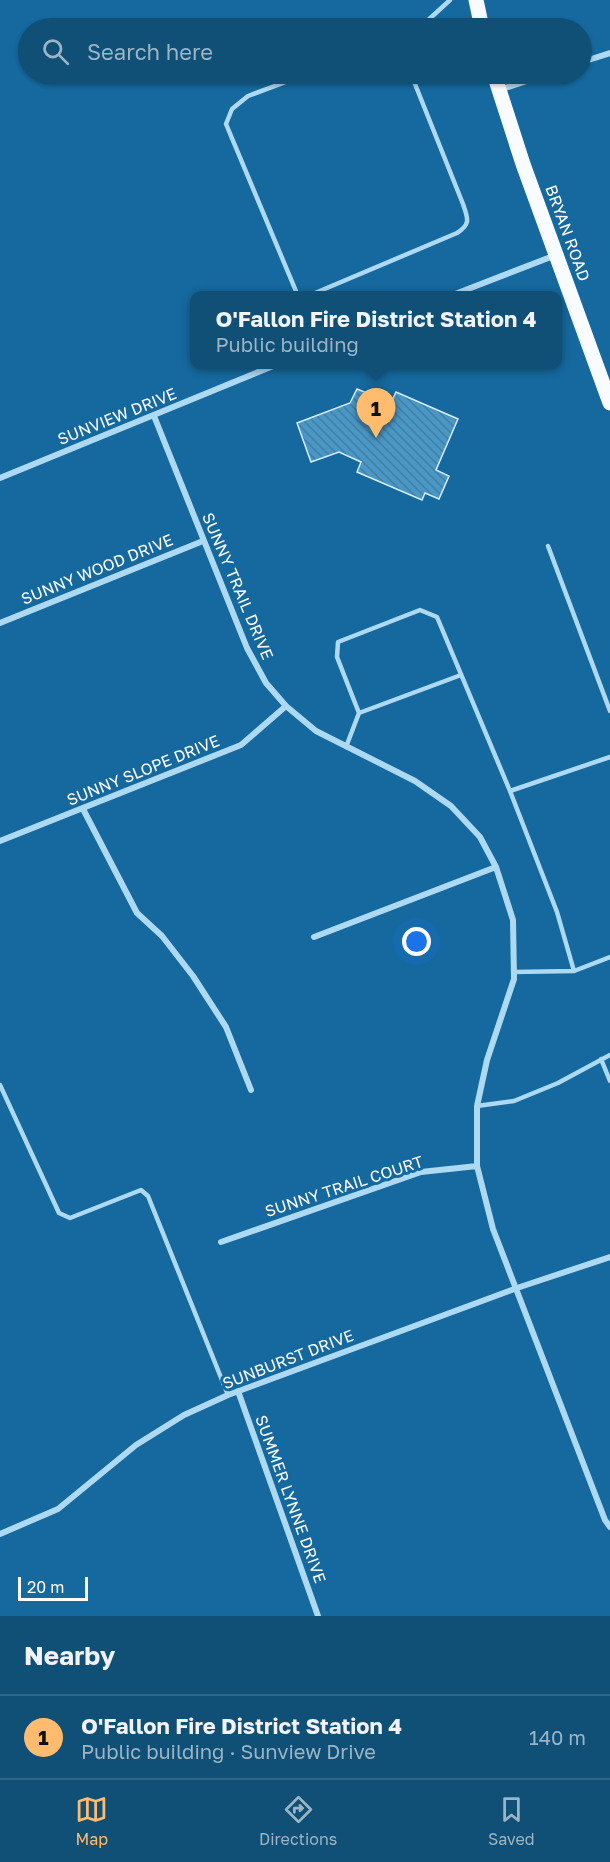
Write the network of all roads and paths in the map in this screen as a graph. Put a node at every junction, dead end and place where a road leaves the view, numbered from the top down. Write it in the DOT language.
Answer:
graph roads {
  1 [pos="450,0"];
  2 [pos="476,0"];
  3 [pos="430,18"];
  4 [pos="480,18"];
  5 [pos="610,53"];
  6 [pos="592,59"];
  7 [pos="280,84"];
  8 [pos="415,84"];
  9 [pos="496,84"];
  10 [pos="517,84"];
  11 [pos="498,90"];
  12 [pos="557,255"];
  13 [pos="296,291"];
  14 [pos="320,291"];
  15 [pos="463,291"];
  16 [pos="266,369"];
  17 [pos="610,403"];
  18 [pos="154,416"];
  19 [pos="0,478"];
  20 [pos="203,540"];
  21 [pos="548,546"];
  22 [pos="0,623"];
  23 [pos="460,675"];
  24 [pos="286,706"];
  25 [pos="610,711"];
  26 [pos="359,713"];
  27 [pos="346,747"];
  28 [pos="610,757"];
  29 [pos="510,791"];
  30 [pos="83,809"];
  31 [pos="0,842"];
  32 [pos="496,867"];
  33 [pos="314,937"];
  34 [pos="610,957"];
  35 [pos="574,971"];
  36 [pos="514,972"];
  37 [pos="610,1055"];
  38 [pos="601,1059"];
  39 [pos="610,1081"];
  40 [pos="0,1085"];
  41 [pos="250,1090"];
  42 [pos="477,1106"];
  43 [pos="477,1166"];
  44 [pos="221,1242"];
  45 [pos="610,1257"];
  46 [pos="517,1288"];
  47 [pos="238,1391"];
  48 [pos="228,1395"];
  49 [pos="610,1527"];
  50 [pos="0,1534"];
  51 [pos="318,1616"];
  1 -- 3 [label="lane"];
  2 -- 4 [label="main road"];
  5 -- 6 [label="street"];
  7 -- 13 [label="lane"];
  8 -- 14 [label="lane"];
  9 -- 11 [label="main road, BRYAN ROAD"];
  10 -- 11 [label="street"];
  11 -- 12 [label="main road, BRYAN ROAD"];
  12 -- 15 [label="street"];
  12 -- 17 [label="main road, BRYAN ROAD"];
  16 -- 18 [label="street, SUNVIEW DRIVE"];
  18 -- 19 [label="street, SUNVIEW DRIVE"];
  18 -- 20 [label="street, SUNNY TRAIL DRIVE"];
  20 -- 22 [label="street, SUNNY WOOD DRIVE"];
  20 -- 24 [label="street, SUNNY TRAIL DRIVE"];
  21 -- 25 [label="lane"];
  23 -- 26 [label="lane"];
  23 -- 26 [label="lane"];
  23 -- 29 [label="lane"];
  24 -- 27 [label="street, SUNNY TRAIL DRIVE"];
  24 -- 30 [label="street, SUNNY SLOPE DRIVE"];
  26 -- 27 [label="lane"];
  27 -- 32 [label="street, SUNNY TRAIL DRIVE"];
  28 -- 29 [label="lane"];
  29 -- 35 [label="lane"];
  30 -- 31 [label="street, SUNNY SLOPE DRIVE"];
  30 -- 41 [label="street"];
  32 -- 33 [label="street"];
  32 -- 36 [label="street, SUNNY TRAIL DRIVE"];
  34 -- 35 [label="lane"];
  35 -- 36 [label="lane"];
  36 -- 42 [label="street, SUNNY TRAIL DRIVE"];
  37 -- 38 [label="lane"];
  38 -- 39 [label="lane"];
  38 -- 42 [label="lane"];
  40 -- 48 [label="lane"];
  42 -- 43 [label="street, SUNNY TRAIL DRIVE"];
  43 -- 44 [label="street, SUNNY TRAIL COURT"];
  43 -- 46 [label="street, SUNNY TRAIL DRIVE"];
  45 -- 46 [label="street, SUNBURST DRIVE"];
  46 -- 47 [label="street, SUNBURST DRIVE"];
  46 -- 49 [label="street, SUNNY TRAIL DRIVE"];
  47 -- 48 [label="street, SUNBURST DRIVE"];
  47 -- 51 [label="street, SUMMER LYNNE DRIVE"];
  48 -- 50 [label="street, SUNBURST DRIVE"];
}
